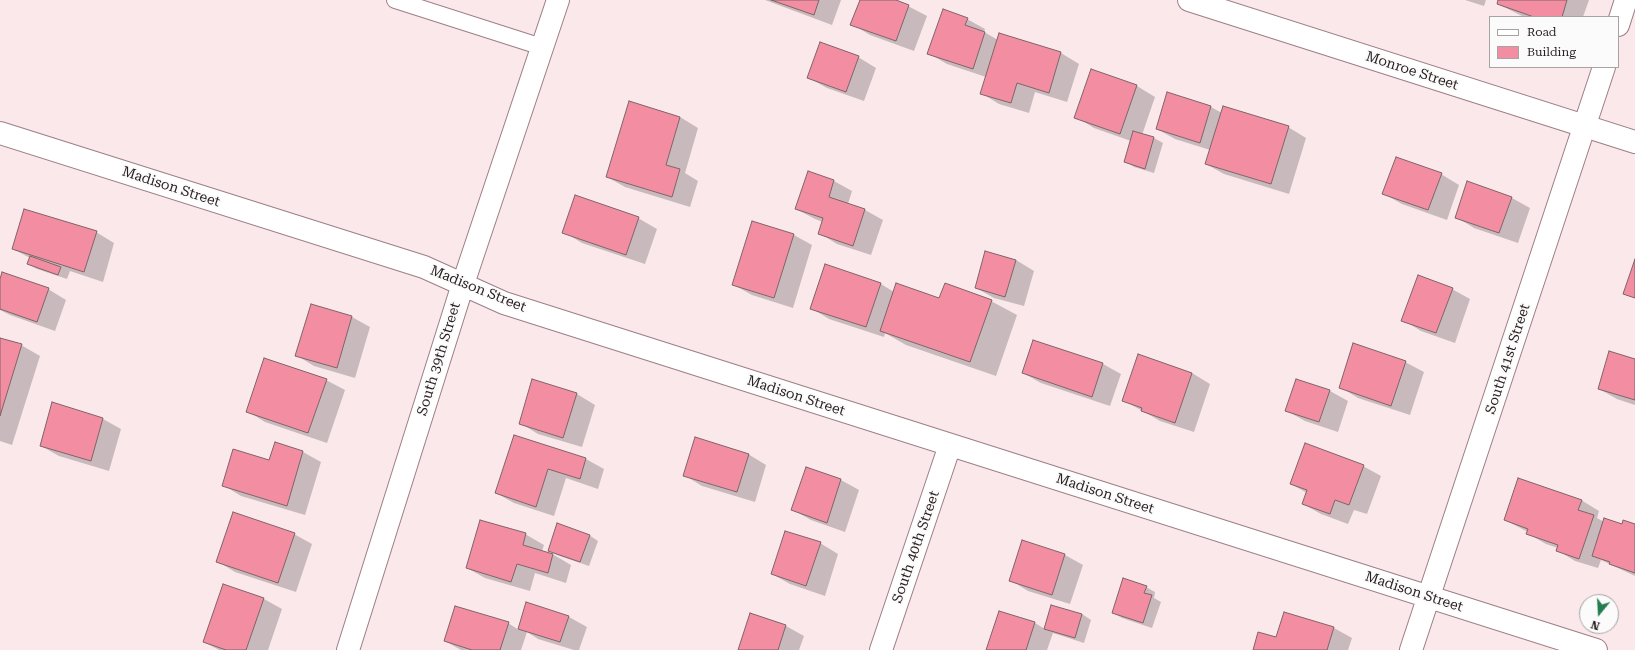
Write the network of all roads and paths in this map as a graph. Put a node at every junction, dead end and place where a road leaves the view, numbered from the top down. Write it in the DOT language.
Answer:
graph roads {
  1 [pos="395,0"];
  2 [pos="558,0"];
  3 [pos="1190,0"];
  4 [pos="1626,0"];
  5 [pos="1619,21"];
  6 [pos="542,47"];
  7 [pos="1604,68"];
  8 [pos="1585,126"];
  9 [pos="0,133"];
  10 [pos="1635,142"];
  11 [pos="463,284"];
  12 [pos="950,445"];
  13 [pos="1429,597"];
  14 [pos="348,650"];
  15 [pos="881,650"];
  16 [pos="1411,650"];
  17 [pos="1596,650"];
  1 -- 6 [label="lane"];
  2 -- 6 [label="street, South 39th Street"];
  3 -- 8 [label="street, Monroe Street"];
  4 -- 5 [label="street"];
  6 -- 11 [label="street, South 39th Street"];
  7 -- 8 [label="street, South 41st Street"];
  8 -- 10 [label="street, Monroe Street"];
  8 -- 13 [label="street, South 41st Street"];
  9 -- 11 [label="street, Madison Street"];
  11 -- 12 [label="street, Madison Street"];
  11 -- 14 [label="street, South 39th Street"];
  12 -- 13 [label="street, Madison Street"];
  12 -- 15 [label="street, South 40th Street"];
  13 -- 16 [label="street, South 41st Street"];
  13 -- 17 [label="street, Madison Street"];
}
